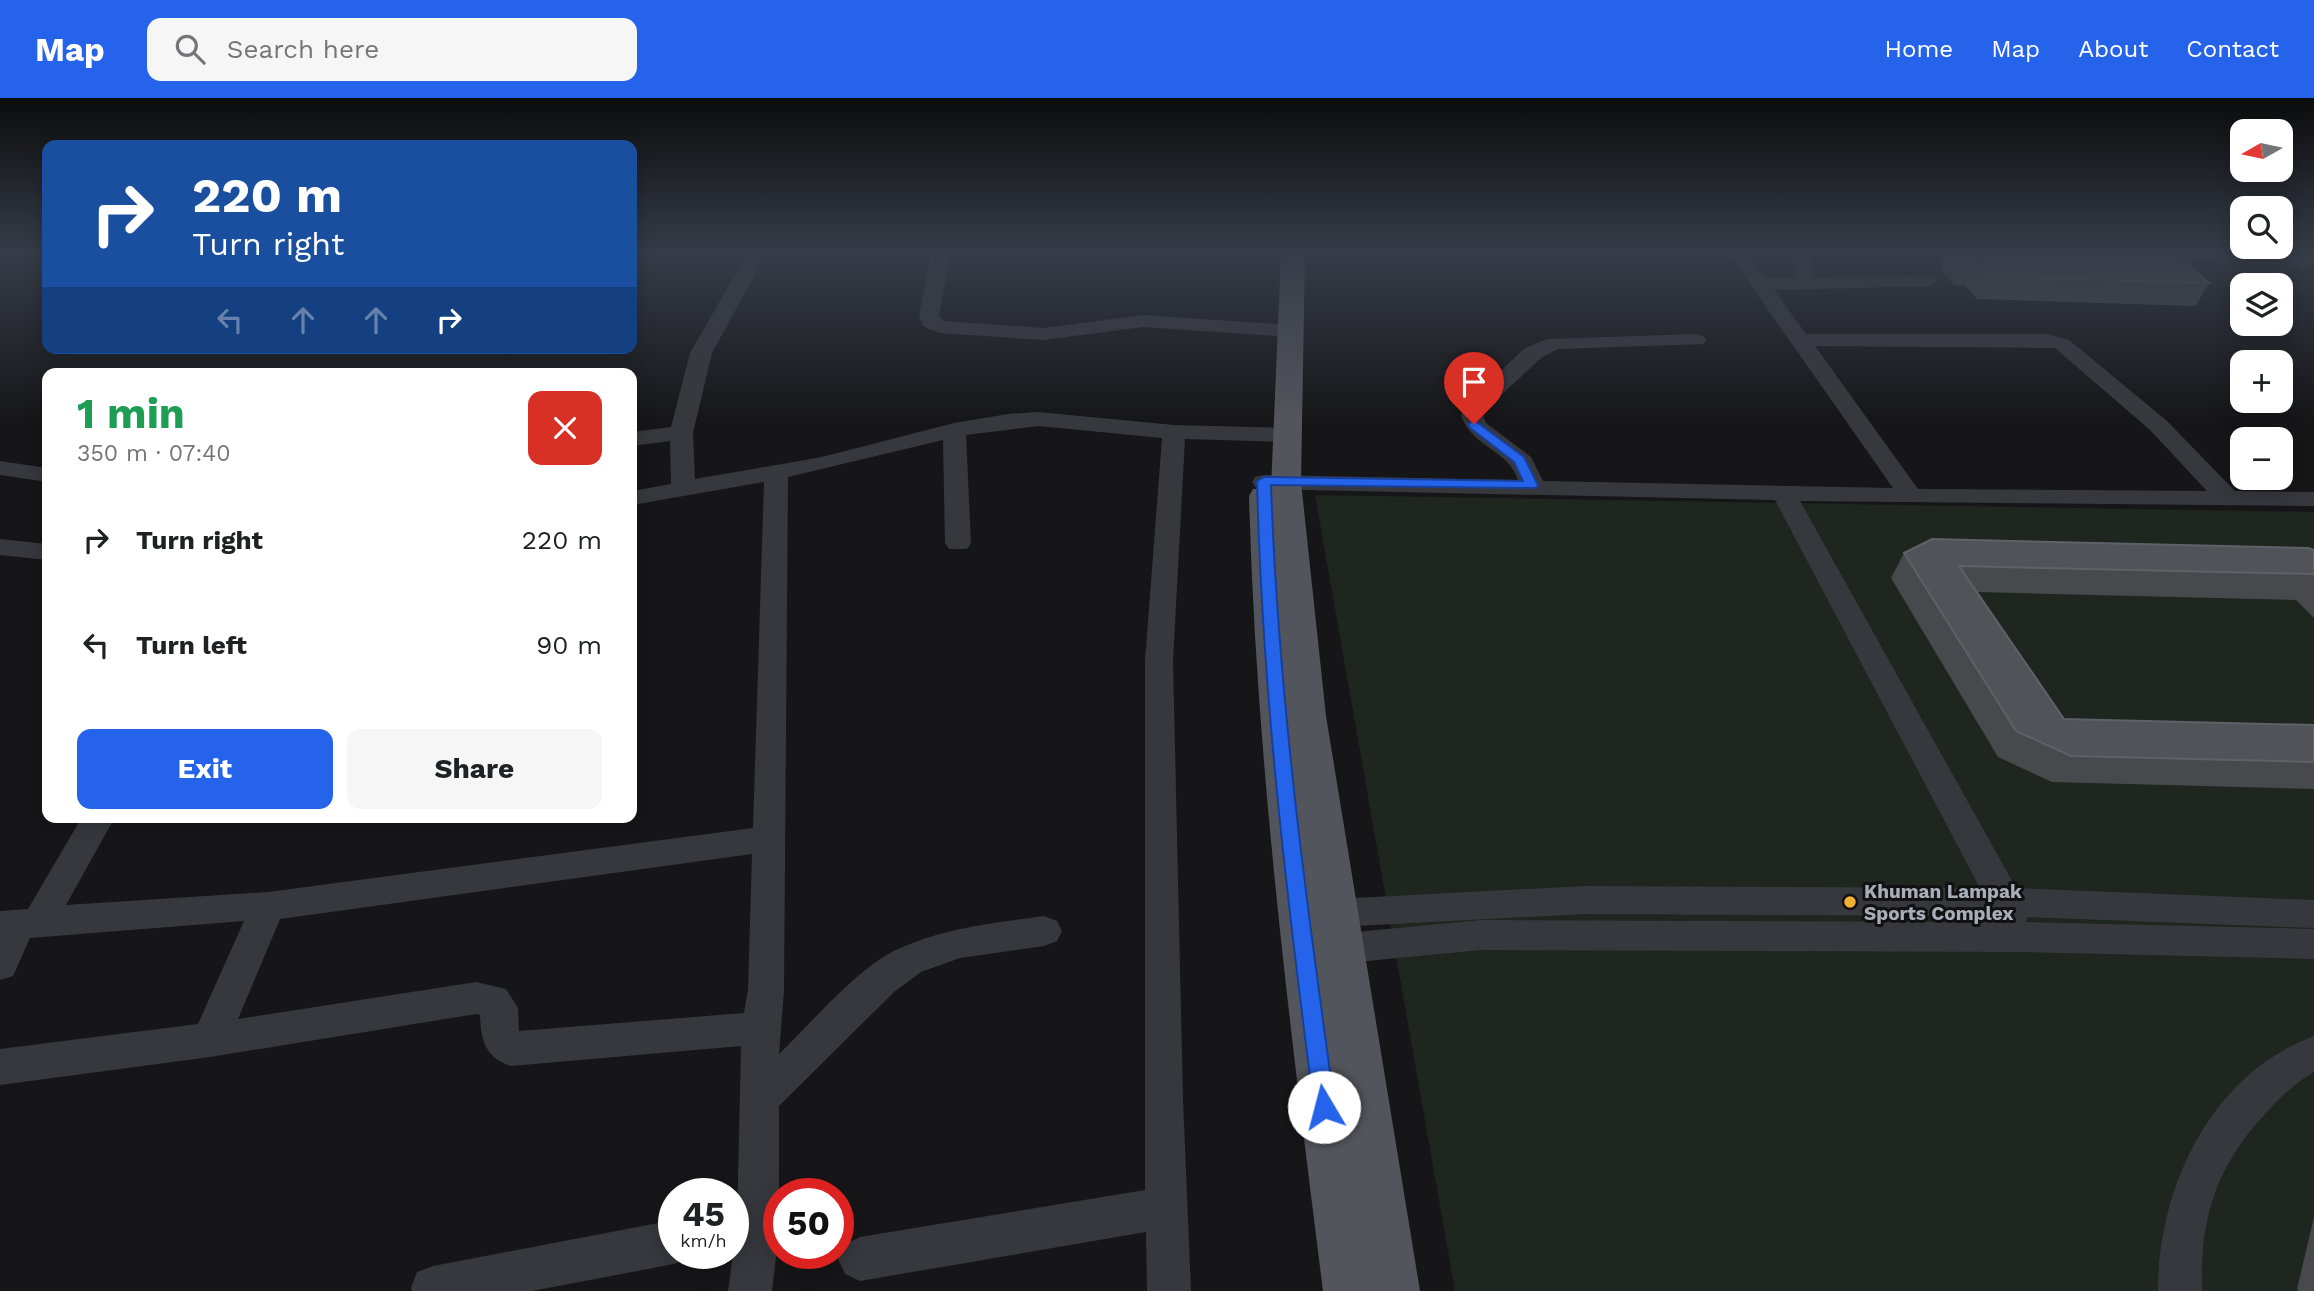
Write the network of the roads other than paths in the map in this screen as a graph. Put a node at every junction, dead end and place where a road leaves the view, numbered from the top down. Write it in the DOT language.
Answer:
graph roads {
  1 [pos="726,310"];
  2 [pos="930,310"];
  3 [pos="1279,310"];
  4 [pos="1283,310"];
  5 [pos="1778,310"];
  6 [pos="1280,330"];
  7 [pos="1696,340"];
  8 [pos="1800,340"];
  9 [pos="954,430"];
  10 [pos="1181,432"];
  11 [pos="1260,434"];
  12 [pos="637,440"];
  13 [pos="682,445"];
  14 [pos="0,468"];
  15 [pos="776,473"];
  16 [pos="42,474"];
  17 [pos="1275,482"];
  18 [pos="1532,485"];
  19 [pos="683,489"];
  20 [pos="1783,493"];
  21 [pos="1911,496"];
  22 [pos="637,497"];
  23 [pos="2228,498"];
  24 [pos="2305,499"];
  25 [pos="2314,516"];
  26 [pos="958,543"];
  27 [pos="42,552"];
  28 [pos="6,553"];
  29 [pos="95,823"];
  30 [pos="769,839"];
  31 [pos="2004,902"];
  32 [pos="268,906"];
  33 [pos="2314,914"];
  34 [pos="20,924"];
  35 [pos="1044,932"];
  36 [pos="1319,932"];
  37 [pos="2025,937"];
  38 [pos="2314,944"];
  39 [pos="0,965"];
  40 [pos="760,1028"];
  41 [pos="210,1040"];
  42 [pos="2314,1053"];
  43 [pos="0,1067"];
  44 [pos="759,1099"];
  45 [pos="749,1196"];
  46 [pos="1167,1207"];
  47 [pos="658,1244"];
  48 [pos="860,1259"];
  49 [pos="748,1269"];
  50 [pos="433,1288"];
  51 [pos="750,1291"];
  52 [pos="1169,1291"];
  53 [pos="1350,1291"];
  54 [pos="1393,1291"];
  55 [pos="2180,1291"];
  1 -- 13 [label="street"];
  2 -- 6 [label="street"];
  3 -- 6 [label="main road"];
  4 -- 6 [label="main road"];
  5 -- 8 [label="street"];
  6 -- 11 [label="main road"];
  7 -- 18 [label="street"];
  8 -- 21 [label="street"];
  8 -- 23 [label="street"];
  9 -- 10 [label="street"];
  9 -- 15 [label="street"];
  9 -- 26 [label="street"];
  10 -- 11 [label="street"];
  10 -- 46 [label="street"];
  11 -- 17 [label="main road"];
  12 -- 13 [label="street"];
  13 -- 19 [label="street"];
  14 -- 16 [label="street"];
  15 -- 19 [label="street"];
  15 -- 30 [label="street"];
  17 -- 18 [label="street"];
  17 -- 36 [label="main road"];
  18 -- 20 [label="street"];
  19 -- 22 [label="street"];
  20 -- 21 [label="street"];
  20 -- 31 [label="street"];
  21 -- 23 [label="street"];
  23 -- 24 [label="street"];
  24 -- 25 [label="street"];
  27 -- 28 [label="street"];
  29 -- 34 [label="street"];
  30 -- 32 [label="street"];
  30 -- 40 [label="street"];
  31 -- 33 [label="street"];
  31 -- 36 [label="street"];
  31 -- 37 [label="street"];
  32 -- 34 [label="street"];
  32 -- 41 [label="street"];
  34 -- 39 [label="street"];
  35 -- 44 [label="street"];
  36 -- 37 [label="street"];
  36 -- 53 [label="main road"];
  36 -- 54 [label="main road"];
  37 -- 38 [label="street"];
  40 -- 41 [label="street"];
  40 -- 44 [label="street"];
  41 -- 43 [label="street"];
  42 -- 55 [label="street"];
  44 -- 45 [label="street"];
  46 -- 48 [label="street"];
  46 -- 52 [label="street"];
  47 -- 50 [label="street"];
  49 -- 51 [label="street"];
}
